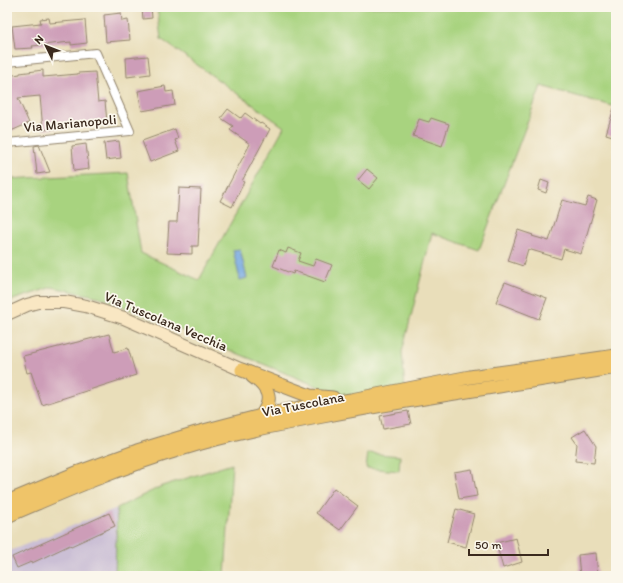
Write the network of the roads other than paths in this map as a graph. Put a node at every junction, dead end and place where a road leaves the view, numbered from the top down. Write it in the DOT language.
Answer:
graph roads {
  1 [pos="7,62"];
  2 [pos="7,143"];
  3 [pos="7,314"];
  4 [pos="616,356"];
  5 [pos="616,367"];
  6 [pos="242,370"];
  7 [pos="351,400"];
  8 [pos="261,416"];
  9 [pos="7,502"];
  10 [pos="7,516"];
  1 -- 2 [label="street, Via Marianopoli"];
  3 -- 6 [label="main road, Via Tuscolana Vecchia"];
  4 -- 7 [label="main road, Via Tuscolana"];
  5 -- 10 [label="main road, Via Tuscolana"];
  6 -- 7 [label="main road"];
  6 -- 8 [label="main road"];
  7 -- 8 [label="main road, Via Tuscolana"];
  8 -- 9 [label="main road, Via Tuscolana"];
}
